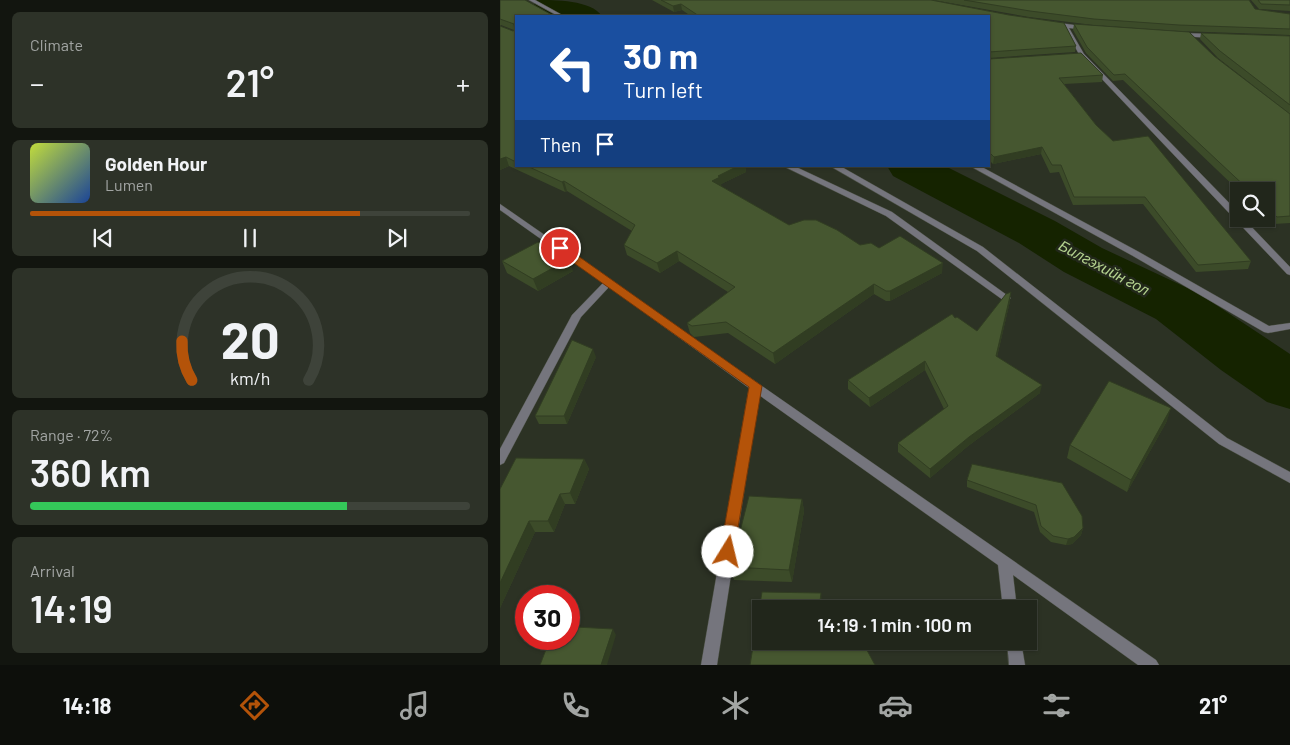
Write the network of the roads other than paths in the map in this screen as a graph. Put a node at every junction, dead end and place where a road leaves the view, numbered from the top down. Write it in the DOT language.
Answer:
graph roads {
  1 [pos="532,0"];
  2 [pos="560,15"];
  3 [pos="1047,23"];
  4 [pos="1066,26"];
  5 [pos="1093,28"];
  6 [pos="1172,34"];
  7 [pos="1190,35"];
  8 [pos="1218,36"];
  9 [pos="1195,40"];
  10 [pos="1082,54"];
  11 [pos="1073,55"];
  12 [pos="789,167"];
  13 [pos="836,167"];
  14 [pos="976,167"];
  15 [pos="500,206"];
  16 [pos="1230,209"];
  17 [pos="1248,227"];
  18 [pos="1290,272"];
  19 [pos="608,283"];
  20 [pos="1006,298"];
  21 [pos="1290,326"];
  22 [pos="755,386"];
  23 [pos="500,460"];
  24 [pos="1290,478"];
  25 [pos="1004,562"];
  26 [pos="1009,600"];
  27 [pos="1015,650"];
  28 [pos="710,665"];
  29 [pos="1016,665"];
  30 [pos="1151,665"];
  1 -- 2 [label="street"];
  3 -- 4 [label="street"];
  4 -- 5 [label="street"];
  4 -- 10 [label="street"];
  6 -- 7 [label="street"];
  7 -- 8 [label="street"];
  7 -- 9 [label="street"];
  10 -- 11 [label="street"];
  10 -- 16 [label="street"];
  12 -- 20 [label="street"];
  13 -- 24 [label="street"];
  14 -- 21 [label="street"];
  15 -- 19 [label="street"];
  17 -- 18 [label="street"];
  19 -- 22 [label="street"];
  19 -- 23 [label="street"];
  22 -- 25 [label="street"];
  22 -- 28 [label="street"];
  25 -- 26 [label="street"];
  25 -- 30 [label="street"];
  27 -- 29 [label="street"];
}
